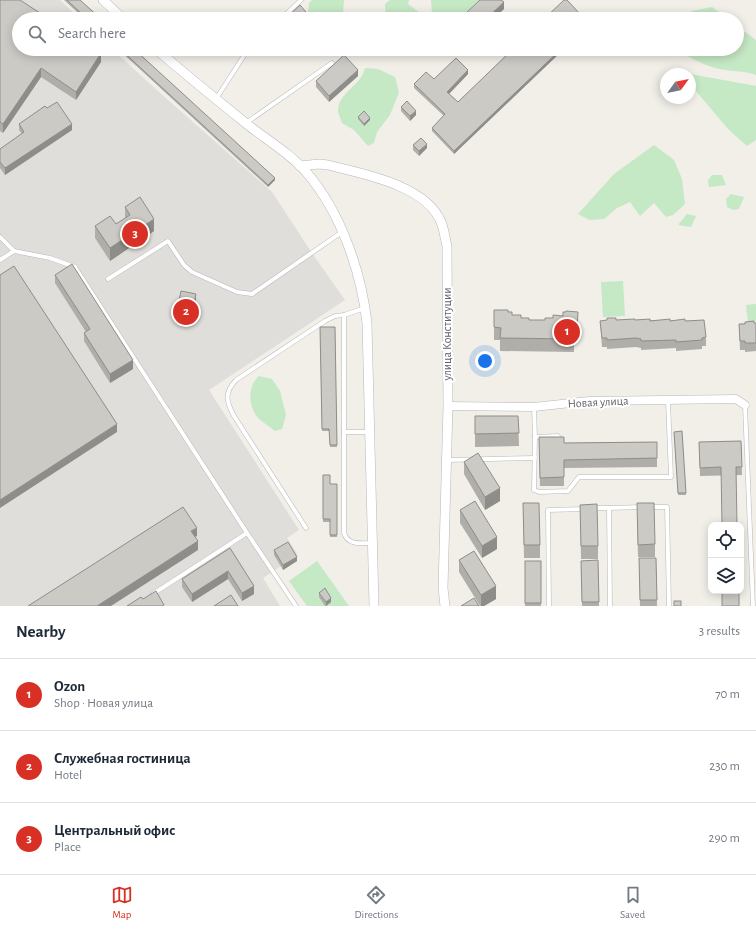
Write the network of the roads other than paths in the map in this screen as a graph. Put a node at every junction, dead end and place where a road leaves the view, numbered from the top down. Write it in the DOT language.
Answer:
graph roads {
  1 [pos="103,0"];
  2 [pos="301,0"];
  3 [pos="116,12"];
  4 [pos="288,12"];
  5 [pos="164,56"];
  6 [pos="244,56"];
  7 [pos="332,63"];
  8 [pos="216,99"];
  9 [pos="246,123"];
  10 [pos="300,166"];
  11 [pos="342,232"];
  12 [pos="0,237"];
  13 [pos="14,251"];
  14 [pos="0,260"];
  15 [pos="108,279"];
  16 [pos="366,308"];
  17 [pos="344,315"];
  18 [pos="668,400"];
  19 [pos="745,405"];
  20 [pos="448,406"];
  21 [pos="534,406"];
  22 [pos="344,432"];
  23 [pos="370,432"];
  24 [pos="558,436"];
  25 [pos="535,437"];
  26 [pos="535,458"];
  27 [pos="446,460"];
  28 [pos="609,508"];
  29 [pos="306,528"];
  30 [pos="247,533"];
  31 [pos="373,543"];
  32 [pos="147,597"];
  33 [pos="296,606"];
  34 [pos="374,606"];
  35 [pos="445,606"];
  36 [pos="549,606"];
  37 [pos="610,606"];
  38 [pos="669,606"];
  39 [pos="753,606"];
  1 -- 3 [label="street"];
  2 -- 4 [label="lane"];
  5 -- 8 [label="street"];
  6 -- 8 [label="lane"];
  7 -- 9 [label="lane"];
  8 -- 9 [label="street"];
  9 -- 10 [label="street"];
  10 -- 11 [label="street"];
  10 -- 20 [label="street, улица Конституции"];
  11 -- 15 [label="lane"];
  11 -- 16 [label="street"];
  12 -- 13 [label="lane"];
  13 -- 14 [label="lane"];
  13 -- 30 [label="lane"];
  16 -- 17 [label="lane"];
  16 -- 23 [label="street"];
  17 -- 22 [label="lane"];
  17 -- 29 [label="lane"];
  18 -- 19 [label="street, Новая улица"];
  18 -- 21 [label="street, Новая улица"];
  18 -- 26 [label="lane"];
  19 -- 39 [label="lane"];
  20 -- 21 [label="street, Новая улица"];
  20 -- 27 [label="street, улица Конституции"];
  21 -- 25 [label="lane"];
  22 -- 23 [label="lane"];
  22 -- 31 [label="lane"];
  23 -- 31 [label="street"];
  24 -- 25 [label="lane"];
  25 -- 26 [label="lane"];
  26 -- 27 [label="lane"];
  27 -- 35 [label="street, улица Конституции"];
  28 -- 36 [label="lane"];
  28 -- 37 [label="lane"];
  28 -- 38 [label="lane"];
  30 -- 32 [label="lane"];
  30 -- 33 [label="lane"];
  31 -- 34 [label="street"];
}
